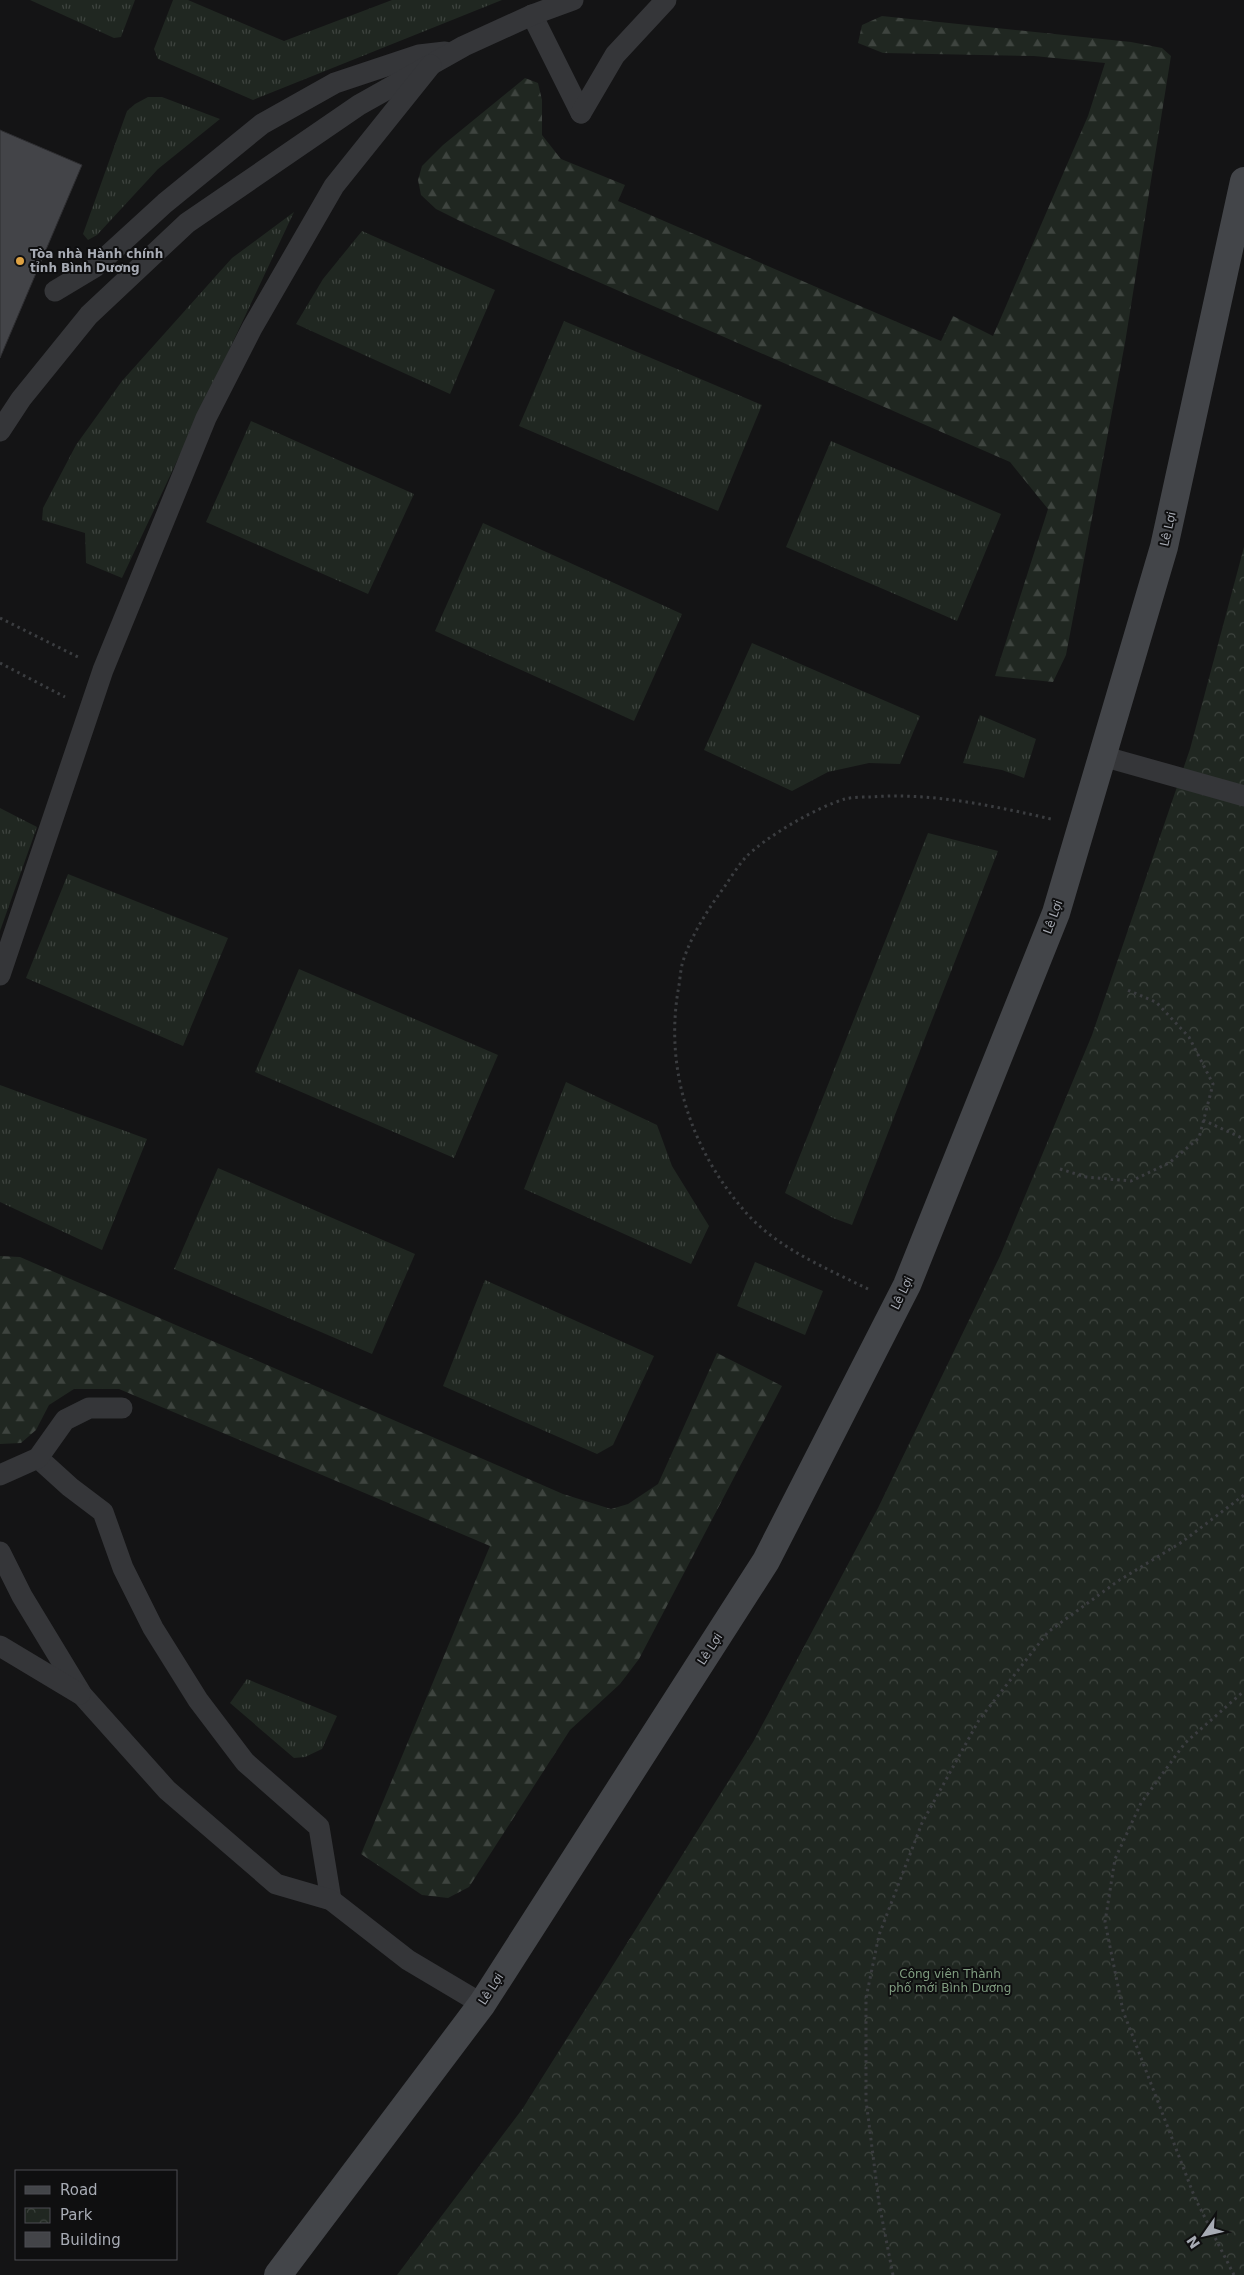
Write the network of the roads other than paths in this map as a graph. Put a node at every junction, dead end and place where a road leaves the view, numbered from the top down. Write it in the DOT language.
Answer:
graph roads {
  1 [pos="573,0"];
  2 [pos="666,0"];
  3 [pos="532,15"];
  4 [pos="456,51"];
  5 [pos="431,64"];
  6 [pos="1244,181"];
  7 [pos="1237,249"];
  8 [pos="54,291"];
  9 [pos="0,431"];
  10 [pos="1102,756"];
  11 [pos="1244,796"];
  12 [pos="0,975"];
  13 [pos="122,1408"];
  14 [pos="38,1458"];
  15 [pos="0,1475"];
  16 [pos="0,1552"];
  17 [pos="0,1646"];
  18 [pos="82,1695"];
  19 [pos="332,1900"];
  20 [pos="482,2004"];
  21 [pos="278,2275"];
  1 -- 3 [label="lane"];
  2 -- 3 [label="lane"];
  3 -- 4 [label="lane"];
  4 -- 5 [label="lane"];
  4 -- 8 [label="lane"];
  5 -- 9 [label="lane"];
  5 -- 12 [label="lane"];
  6 -- 7 [label="main road, Lê Lợi"];
  7 -- 10 [label="main road, Lê Lợi"];
  10 -- 11 [label="lane"];
  10 -- 20 [label="main road, Lê Lợi"];
  13 -- 14 [label="lane"];
  14 -- 15 [label="lane"];
  14 -- 19 [label="lane"];
  16 -- 18 [label="lane"];
  17 -- 18 [label="lane"];
  18 -- 19 [label="lane"];
  19 -- 20 [label="lane"];
  20 -- 21 [label="main road, Lê Lợi"];
}
